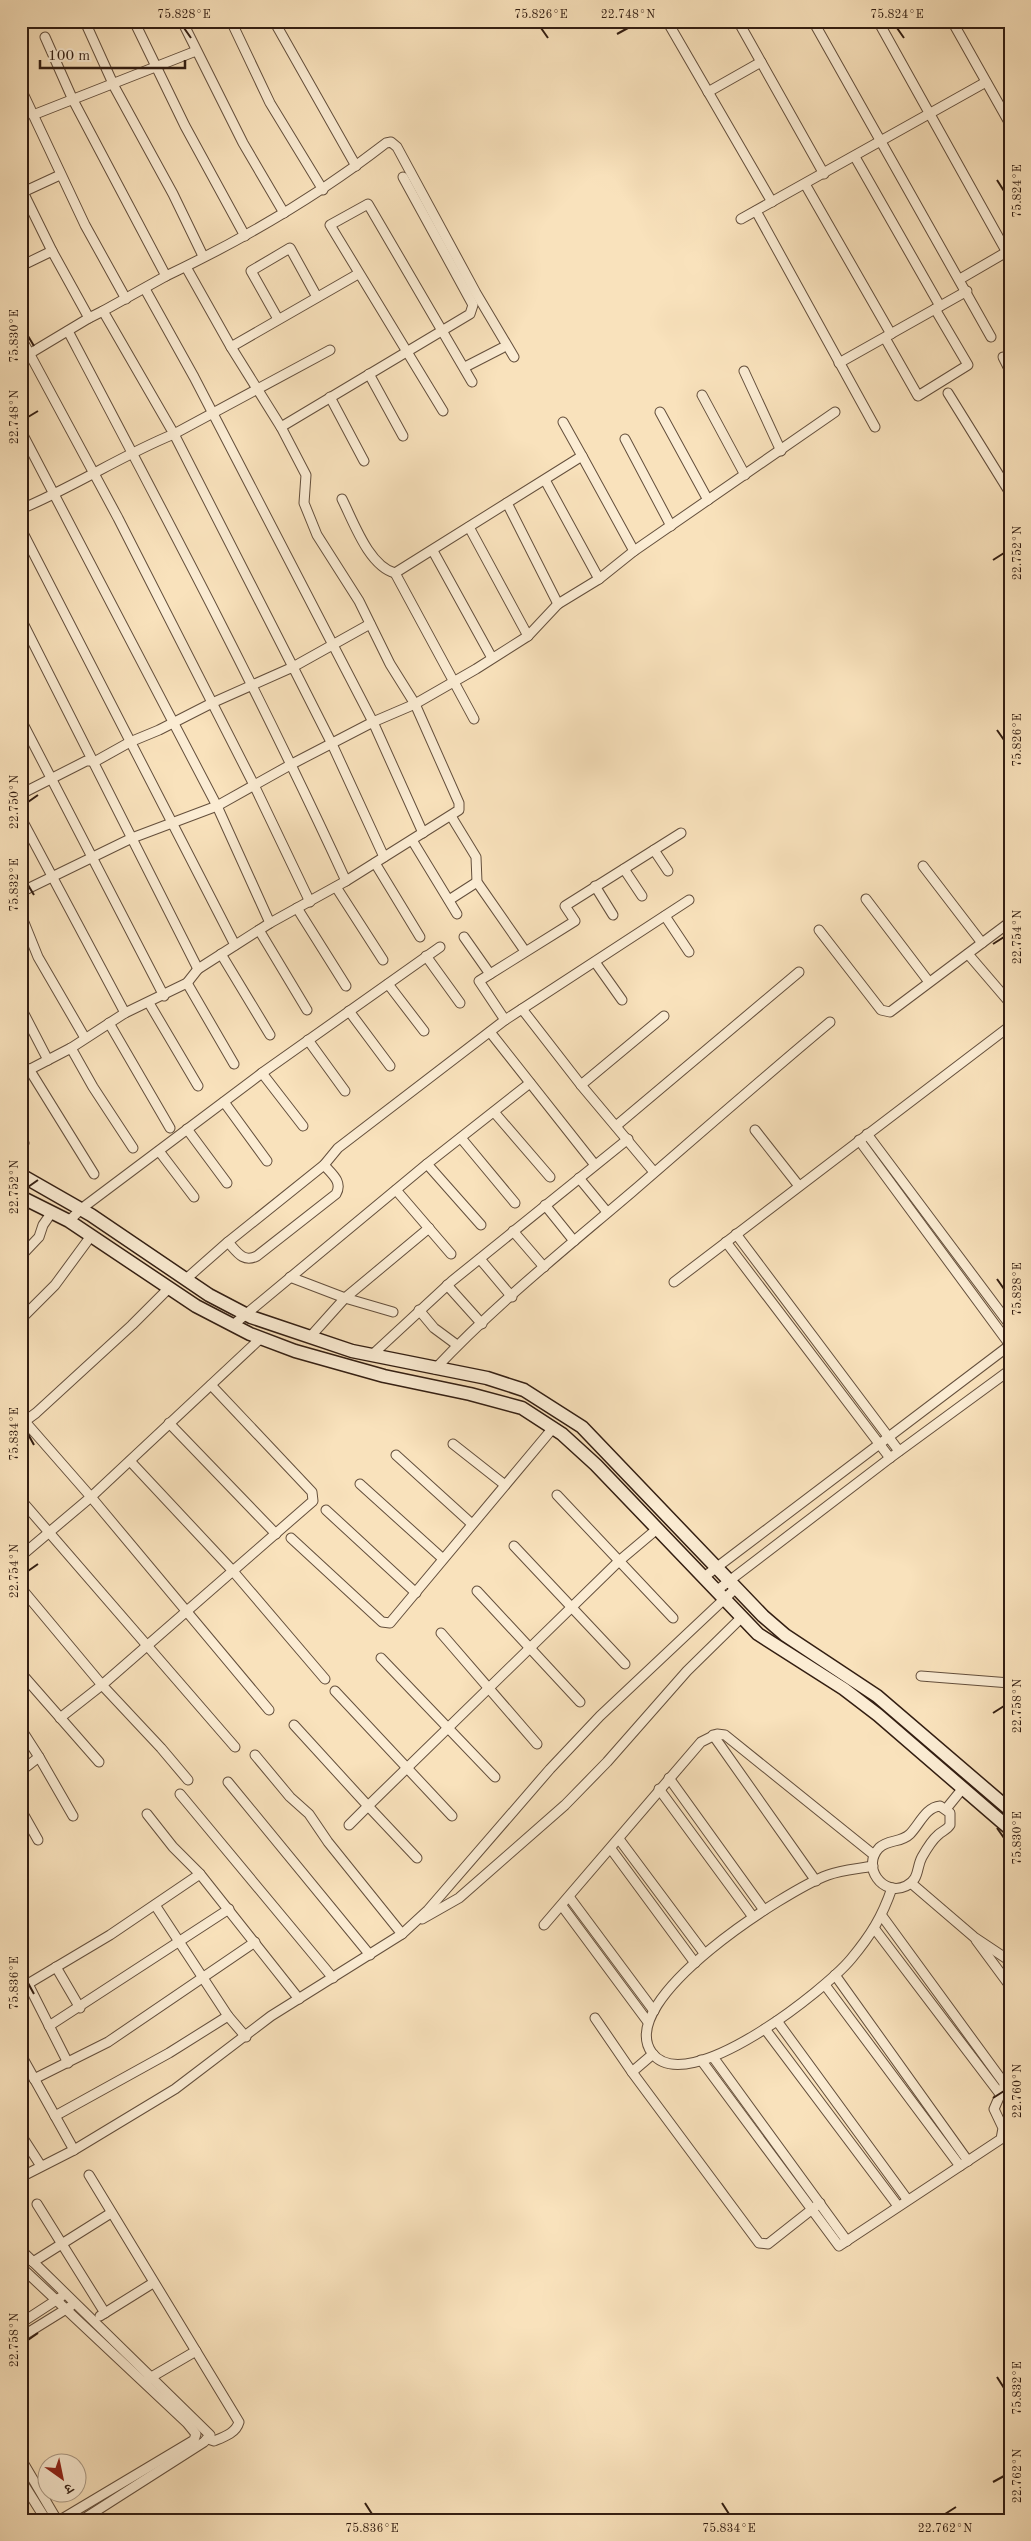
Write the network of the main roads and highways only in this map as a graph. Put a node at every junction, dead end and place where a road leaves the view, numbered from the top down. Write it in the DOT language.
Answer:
graph roads {
  1 [pos="21,1175"];
  2 [pos="21,1197"];
  3 [pos="1010,1810"];
  4 [pos="1010,1829"];
  1 -- 3 [label="main road"];
  2 -- 4 [label="main road"];
}
